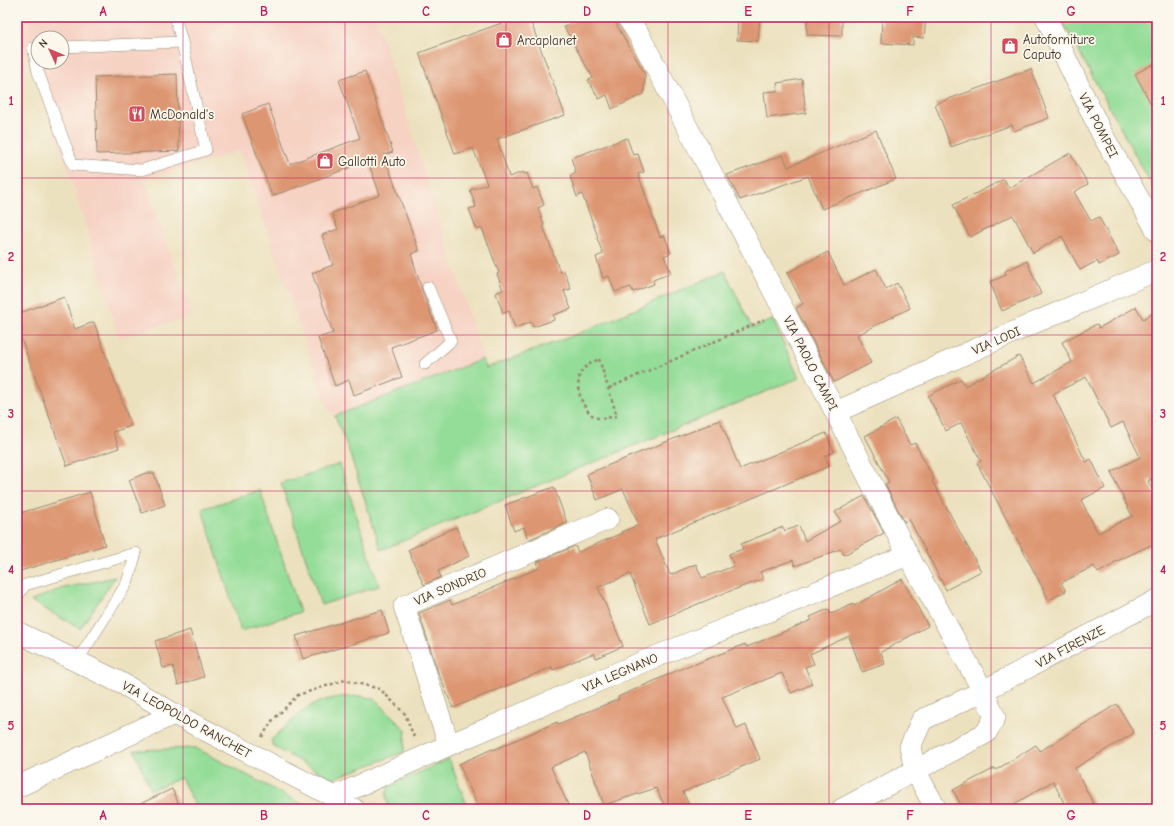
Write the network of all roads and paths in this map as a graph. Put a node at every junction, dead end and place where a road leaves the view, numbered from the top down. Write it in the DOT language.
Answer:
graph roads {
  1 [pos="175,17"];
  2 [pos="627,17"];
  3 [pos="1046,17"];
  4 [pos="638,26"];
  5 [pos="182,42"];
  6 [pos="70,47"];
  7 [pos="38,70"];
  8 [pos="1157,231"];
  9 [pos="1157,270"];
  10 [pos="428,287"];
  11 [pos="784,311"];
  12 [pos="425,364"];
  13 [pos="609,388"];
  14 [pos="836,412"];
  15 [pos="608,519"];
  16 [pos="908,555"];
  17 [pos="17,597"];
  18 [pos="1157,600"];
  19 [pos="17,632"];
  20 [pos="77,661"];
  21 [pos="983,691"];
  22 [pos="174,714"];
  23 [pos="449,745"];
  24 [pos="252,754"];
  25 [pos="418,759"];
  26 [pos="915,770"];
  27 [pos="17,787"];
  28 [pos="334,797"];
  29 [pos="354,809"];
  30 [pos="842,809"];
  31 [pos="936,809"];
  1 -- 5 [label="lane"];
  2 -- 4 [label="street, VIA PAOLO CAMPI"];
  3 -- 8 [label="street, VIA POMPEI"];
  4 -- 11 [label="street, VIA PAOLO CAMPI"];
  5 -- 6 [label="lane"];
  5 -- 7 [label="lane"];
  9 -- 14 [label="street, VIA LODI"];
  10 -- 12 [label="lane"];
  11 -- 13 [label="path"];
  11 -- 14 [label="street, VIA PAOLO CAMPI"];
  13 -- 13 [label="path"];
  14 -- 16 [label="street, VIA PAOLO CAMPI"];
  15 -- 23 [label="street, VIA SONDRIO"];
  16 -- 21 [label="street, VIA PAOLO CAMPI"];
  16 -- 23 [label="street, VIA LEGNANO"];
  17 -- 20 [label="lane"];
  18 -- 21 [label="street, VIA FIRENZE"];
  19 -- 20 [label="street, VIA LEOPOLDO RANCHET"];
  20 -- 22 [label="street, VIA LEOPOLDO RANCHET"];
  21 -- 26 [label="street, VIA FIRENZE"];
  21 -- 26 [label="street"];
  22 -- 24 [label="street, VIA LEOPOLDO RANCHET"];
  22 -- 27 [label="street"];
  23 -- 25 [label="street, VIA LEGNANO"];
  24 -- 25 [label="path"];
  24 -- 28 [label="street, VIA LEOPOLDO RANCHET"];
  25 -- 28 [label="street, VIA LEGNANO"];
  26 -- 30 [label="street"];
  26 -- 31 [label="street, VIA FIRENZE"];
  28 -- 29 [label="street, VIA LEOPOLDO RANCHET"];
}
